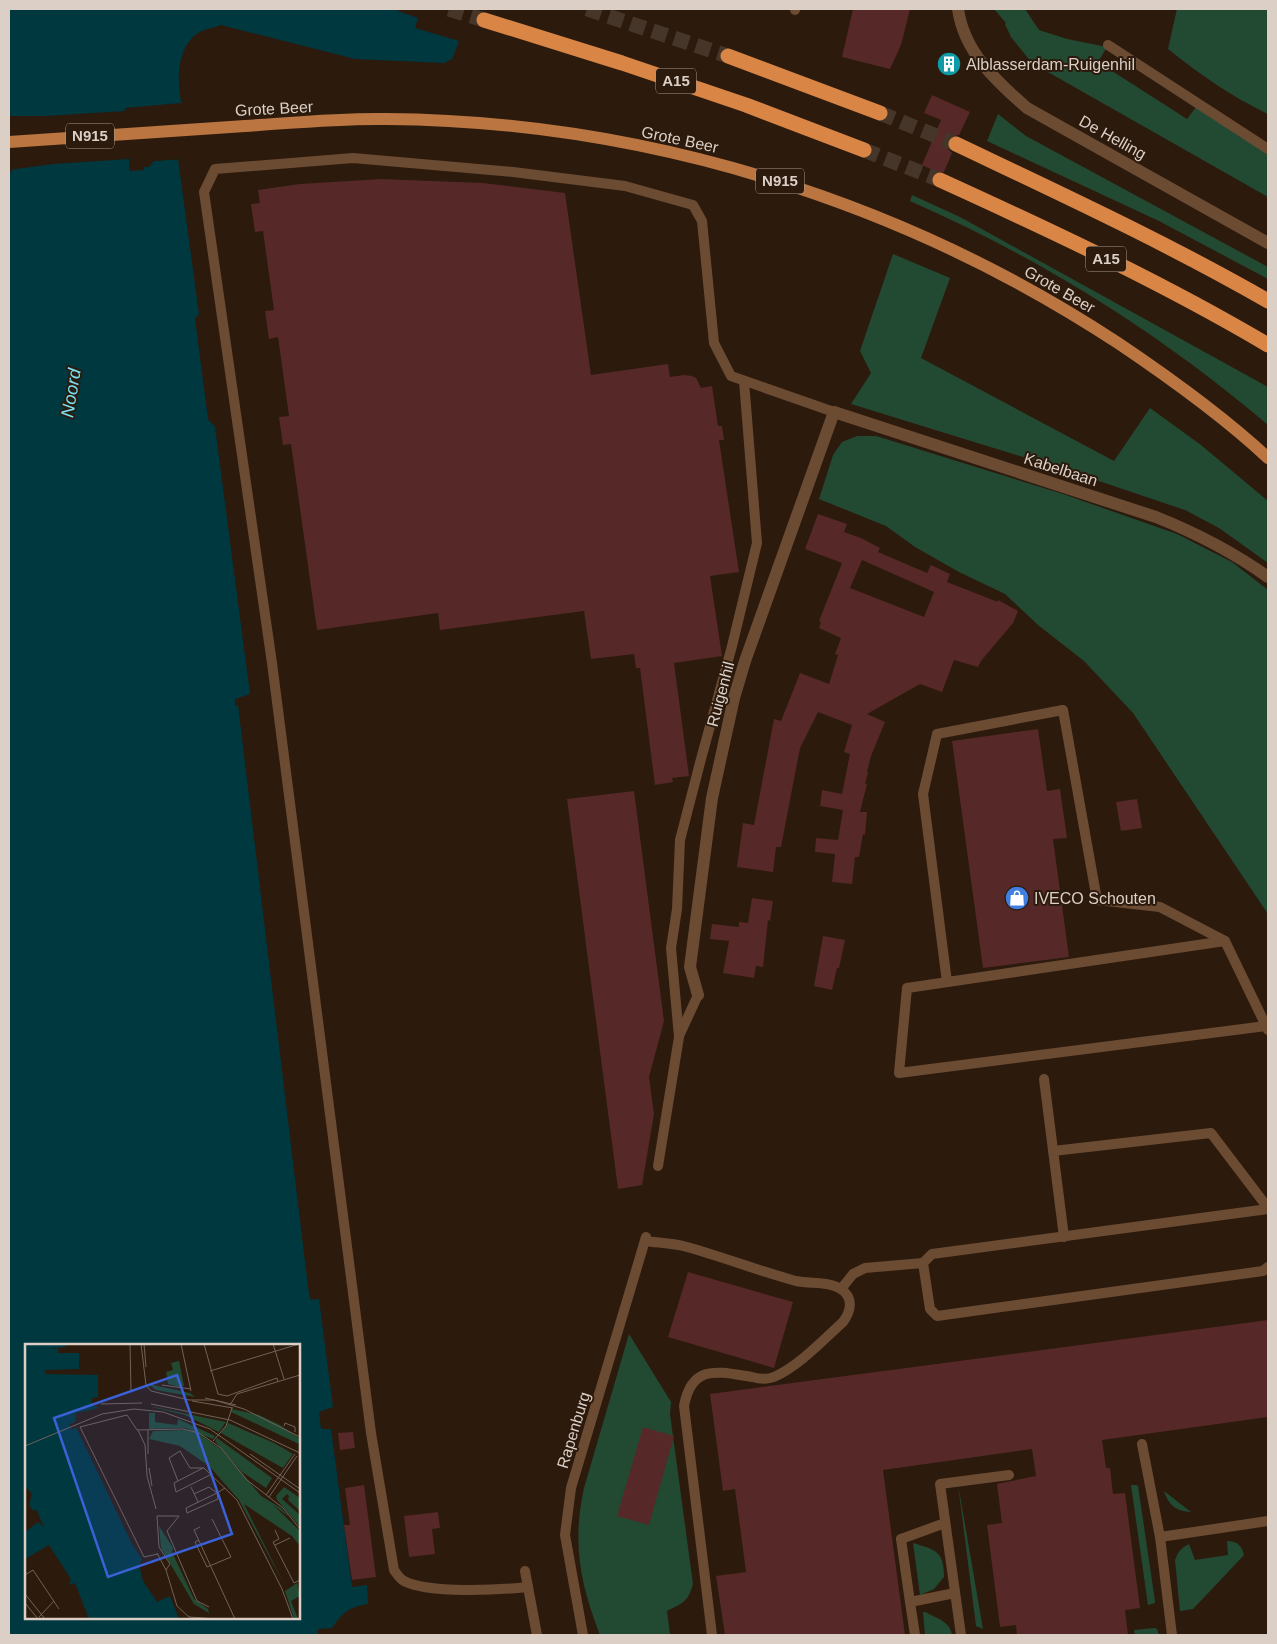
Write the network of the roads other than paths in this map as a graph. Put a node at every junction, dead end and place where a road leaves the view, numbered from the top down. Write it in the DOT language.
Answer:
graph roads {
  1 [pos="958,9"];
  2 [pos="484,20"];
  3 [pos="1108,45"];
  4 [pos="728,56"];
  5 [pos="880,114"];
  6 [pos="9,142"];
  7 [pos="956,144"];
  8 [pos="1268,149"];
  9 [pos="864,150"];
  10 [pos="940,180"];
  11 [pos="1268,243"];
  12 [pos="1268,301"];
  13 [pos="1268,345"];
  14 [pos="744,381"];
  15 [pos="834,412"];
  16 [pos="1268,458"];
  17 [pos="1268,577"];
  18 [pos="1225,941"];
  19 [pos="947,982"];
  20 [pos="698,995"];
  21 [pos="1267,1028"];
  22 [pos="679,1037"];
  23 [pos="1044,1078"];
  24 [pos="1053,1151"];
  25 [pos="658,1166"];
  26 [pos="1268,1209"];
  27 [pos="1064,1237"];
  28 [pos="923,1263"];
  29 [pos="1268,1267"];
  30 [pos="841,1289"];
  31 [pos="1142,1444"];
  32 [pos="1009,1475"];
  33 [pos="1268,1521"];
  34 [pos="945,1523"];
  35 [pos="1160,1537"];
  36 [pos="525,1571"];
  37 [pos="528,1587"];
  38 [pos="955,1592"];
  39 [pos="910,1602"];
  40 [pos="536,1635"];
  41 [pos="583,1635"];
  42 [pos="712,1635"];
  43 [pos="915,1635"];
  44 [pos="961,1635"];
  45 [pos="1172,1635"];
  1 -- 11 [label="street, De Helling"];
  2 -- 9 [label="highway, A15"];
  3 -- 8 [label="lane"];
  4 -- 5 [label="highway"];
  6 -- 16 [label="main road, Grote Beer / N915"];
  7 -- 12 [label="highway, A15"];
  10 -- 13 [label="highway, A15"];
  14 -- 15 [label="lane"];
  14 -- 22 [label="lane"];
  14 -- 37 [label="lane"];
  15 -- 17 [label="street, Kabelbaan"];
  15 -- 20 [label="street, Ruigenhil"];
  18 -- 19 [label="lane"];
  18 -- 19 [label="lane"];
  18 -- 21 [label="lane"];
  19 -- 21 [label="lane"];
  20 -- 22 [label="lane"];
  22 -- 25 [label="lane"];
  23 -- 24 [label="lane"];
  24 -- 26 [label="lane"];
  24 -- 27 [label="lane"];
  26 -- 27 [label="lane"];
  27 -- 28 [label="lane"];
  28 -- 29 [label="lane"];
  28 -- 30 [label="lane"];
  30 -- 41 [label="lane, Rapenburg"];
  30 -- 42 [label="lane"];
  31 -- 35 [label="lane"];
  32 -- 34 [label="lane"];
  33 -- 35 [label="lane"];
  34 -- 38 [label="lane"];
  34 -- 39 [label="lane"];
  35 -- 45 [label="lane"];
  36 -- 37 [label="lane"];
  37 -- 40 [label="lane"];
  38 -- 39 [label="lane"];
  38 -- 44 [label="lane"];
  39 -- 43 [label="lane"];
}
